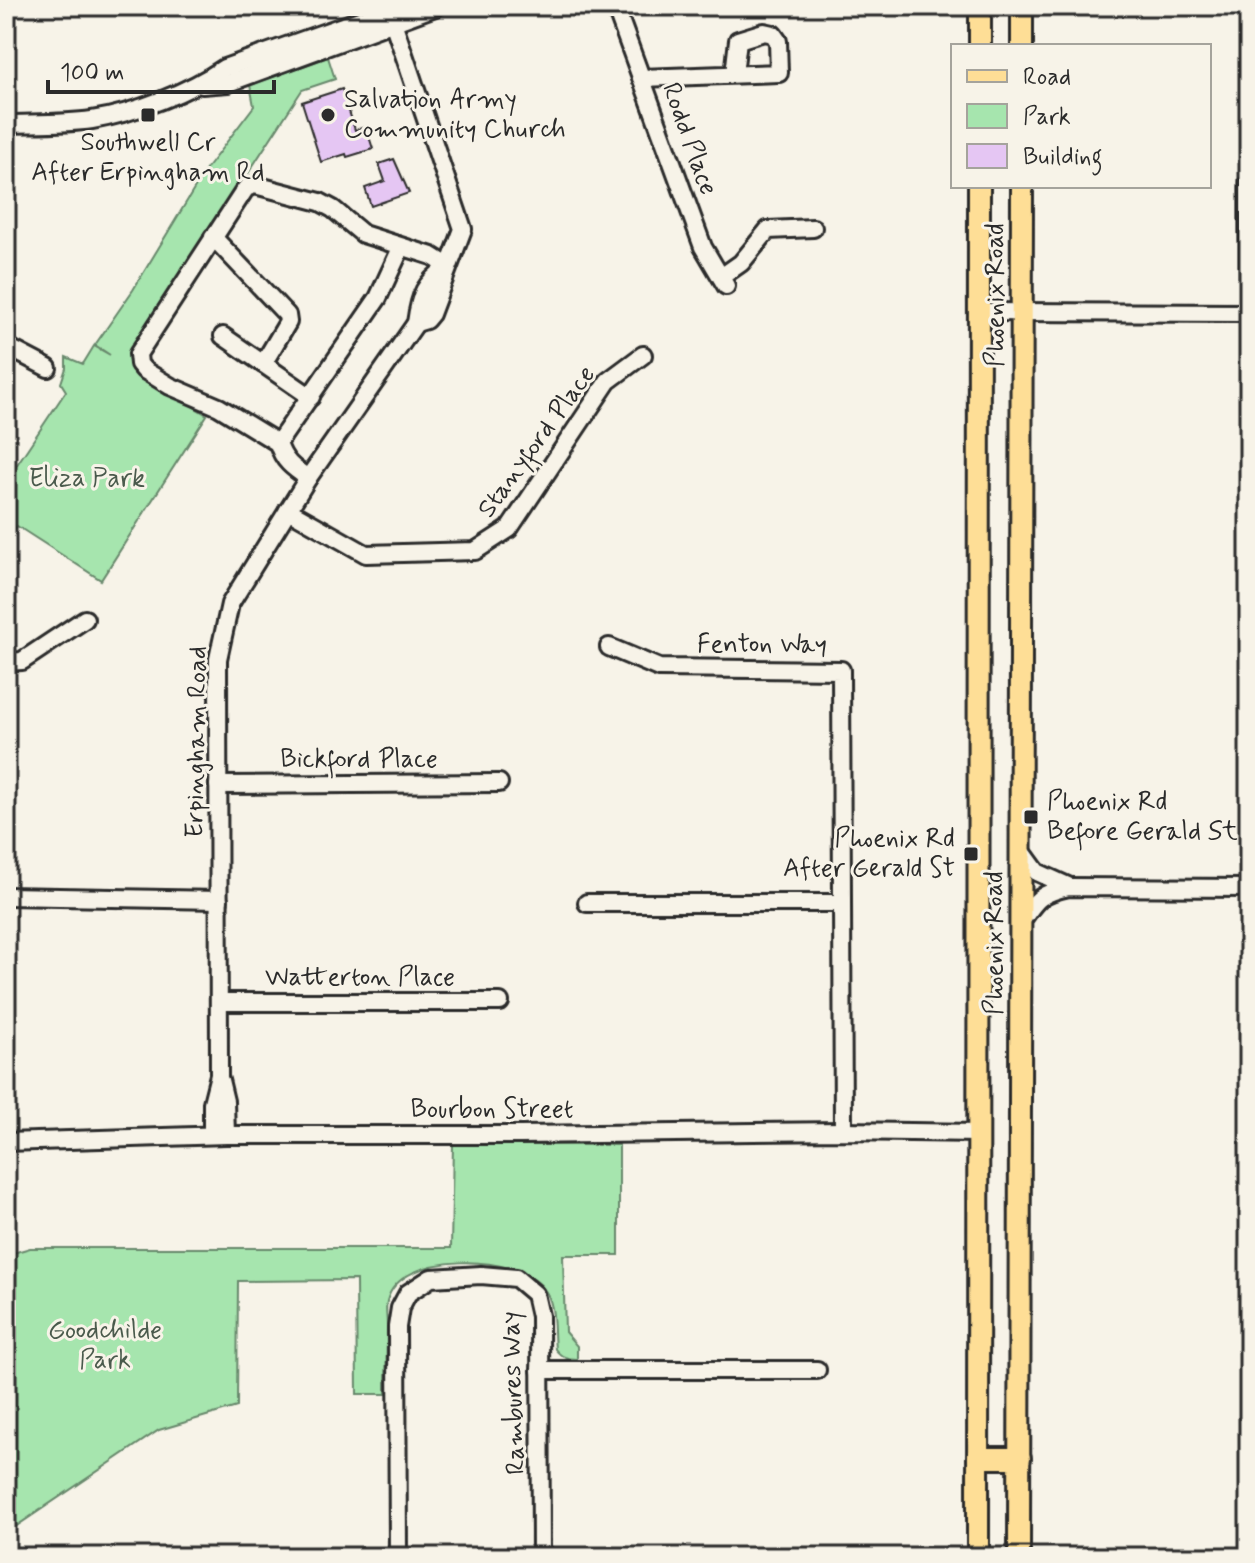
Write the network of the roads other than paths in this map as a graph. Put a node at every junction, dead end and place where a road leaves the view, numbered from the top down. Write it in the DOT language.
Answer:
graph roads {
  1 [pos="438,6"];
  2 [pos="615,6"];
  3 [pos="980,6"];
  4 [pos="1022,6"];
  5 [pos="394,13"];
  6 [pos="980,44"];
  7 [pos="1022,44"];
  8 [pos="734,74"];
  9 [pos="641,78"];
  10 [pos="6,124"];
  11 [pos="1249,183"];
  12 [pos="979,188"];
  13 [pos="1022,188"];
  14 [pos="1249,206"];
  15 [pos="813,228"];
  16 [pos="213,237"];
  17 [pos="401,248"];
  18 [pos="448,266"];
  19 [pos="1249,298"];
  20 [pos="1021,311"];
  21 [pos="979,312"];
  22 [pos="1249,313"];
  23 [pos="223,336"];
  24 [pos="6,346"];
  25 [pos="643,355"];
  26 [pos="263,364"];
  27 [pos="48,368"];
  28 [pos="311,397"];
  29 [pos="278,443"];
  30 [pos="308,478"];
  31 [pos="288,510"];
  32 [pos="85,619"];
  33 [pos="609,647"];
  34 [pos="6,662"];
  35 [pos="499,783"];
  36 [pos="218,785"];
  37 [pos="1021,850"];
  38 [pos="1069,887"];
  39 [pos="1246,891"];
  40 [pos="6,896"];
  41 [pos="219,900"];
  42 [pos="587,903"];
  43 [pos="841,903"];
  44 [pos="1021,922"];
  45 [pos="219,1002"];
  46 [pos="500,1002"];
  47 [pos="843,1131"];
  48 [pos="979,1133"];
  49 [pos="219,1135"];
  50 [pos="6,1142"];
  51 [pos="540,1370"];
  52 [pos="817,1370"];
  53 [pos="978,1458"];
  54 [pos="1020,1458"];
  55 [pos="398,1557"];
  56 [pos="541,1557"];
  57 [pos="978,1557"];
  58 [pos="1019,1557"];
  1 -- 5 [label="street"];
  2 -- 9 [label="street, Rodd Place"];
  3 -- 6 [label="main road"];
  4 -- 7 [label="main road"];
  5 -- 10 [label="street"];
  5 -- 18 [label="street, Erpingham Road"];
  8 -- 9 [label="street"];
  9 -- 15 [label="street, Rodd Place"];
  11 -- 14 [label="street"];
  12 -- 21 [label="main road, Phoenix Road"];
  13 -- 20 [label="main road, Phoenix Road"];
  14 -- 19 [label="street"];
  16 -- 17 [label="street"];
  16 -- 26 [label="street"];
  16 -- 29 [label="street"];
  17 -- 18 [label="street"];
  17 -- 28 [label="street"];
  18 -- 30 [label="street, Erpingham Road"];
  20 -- 21 [label="street"];
  20 -- 22 [label="street"];
  20 -- 37 [label="main road, Phoenix Road"];
  21 -- 48 [label="main road, Phoenix Road"];
  23 -- 26 [label="street"];
  24 -- 27 [label="street"];
  25 -- 31 [label="street, Stanyford Place"];
  26 -- 28 [label="street"];
  28 -- 29 [label="street"];
  29 -- 30 [label="street"];
  30 -- 31 [label="street, Erpingham Road"];
  31 -- 36 [label="street, Erpingham Road"];
  32 -- 34 [label="street"];
  33 -- 43 [label="street, Fenton Way"];
  35 -- 36 [label="street, Bickford Place"];
  36 -- 41 [label="street, Erpingham Road"];
  37 -- 38 [label="street"];
  37 -- 44 [label="main road, Phoenix Road"];
  38 -- 39 [label="street"];
  38 -- 44 [label="street"];
  40 -- 41 [label="street"];
  41 -- 45 [label="street, Erpingham Road"];
  42 -- 43 [label="street"];
  43 -- 47 [label="street, Fenton Way"];
  44 -- 54 [label="main road, Phoenix Road"];
  45 -- 46 [label="street, Watterton Place"];
  45 -- 49 [label="street, Erpingham Road"];
  47 -- 48 [label="street, Bourbon Street"];
  47 -- 49 [label="street, Bourbon Street"];
  48 -- 53 [label="main road, Phoenix Road"];
  49 -- 50 [label="street, Bourbon Street"];
  51 -- 52 [label="street"];
  51 -- 55 [label="street, Rambures Way"];
  51 -- 56 [label="street, Rambures Way"];
  53 -- 54 [label="main road"];
  53 -- 57 [label="main road, Phoenix Road"];
  54 -- 58 [label="main road, Phoenix Road"];
}
